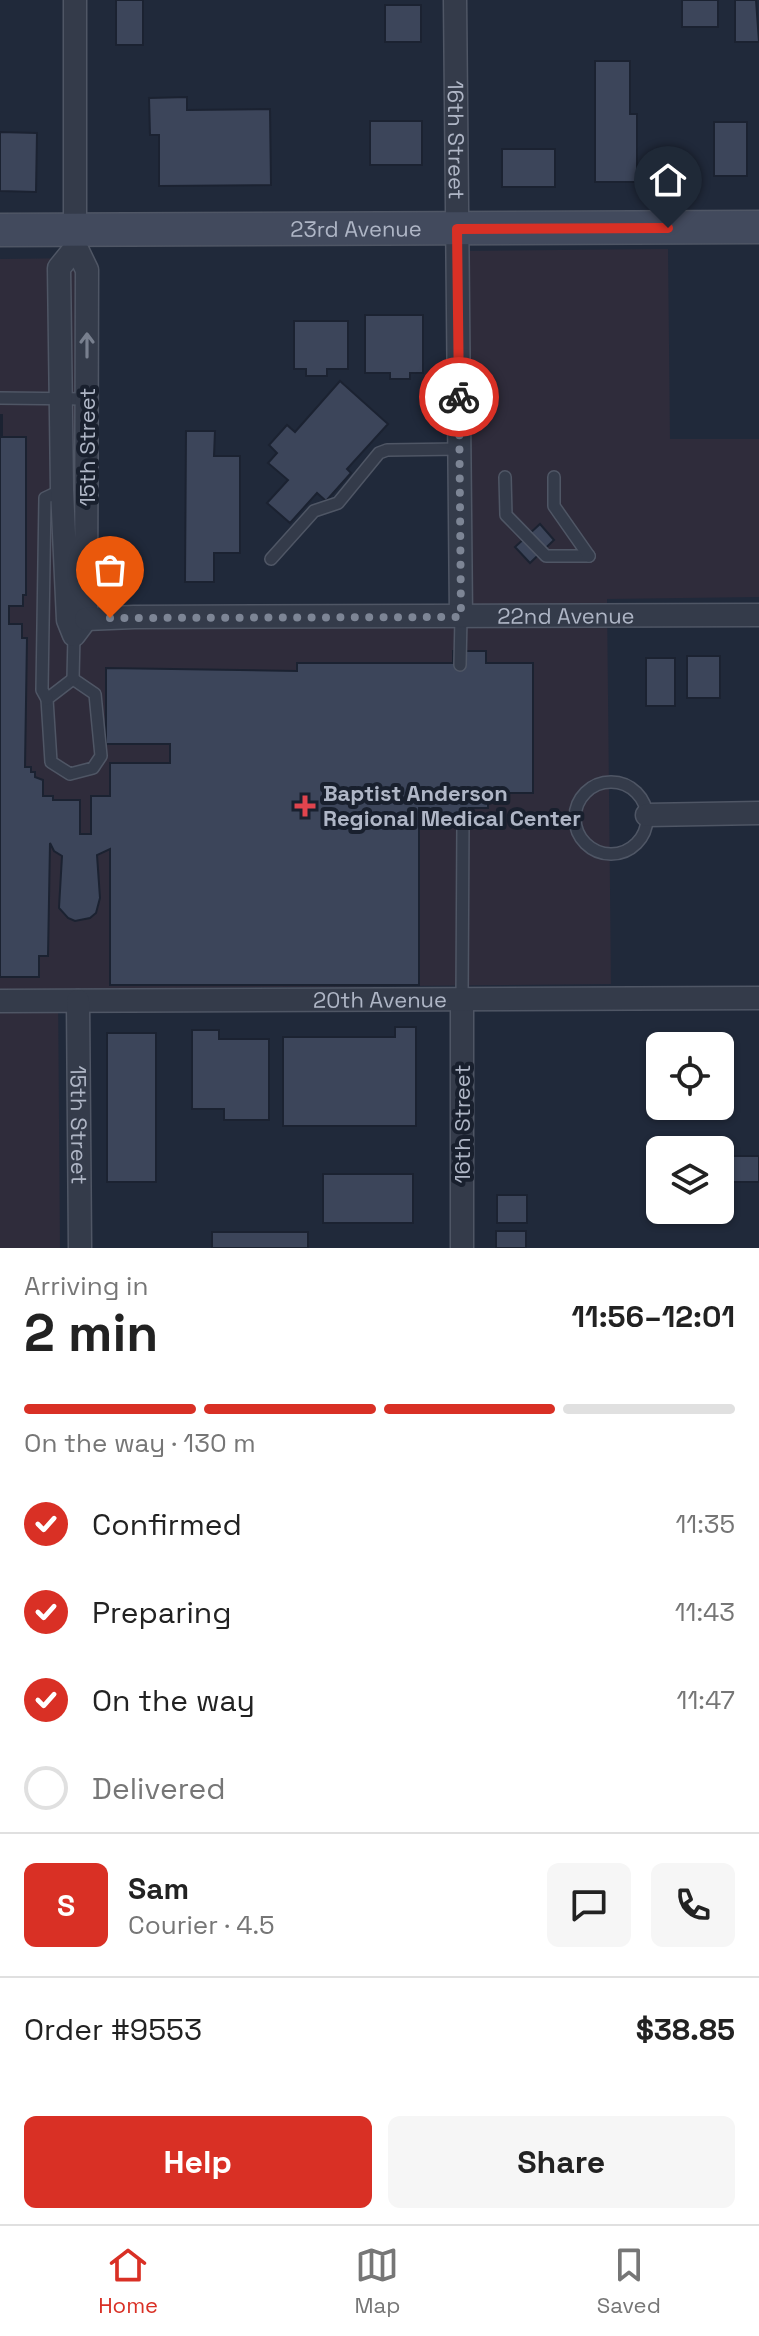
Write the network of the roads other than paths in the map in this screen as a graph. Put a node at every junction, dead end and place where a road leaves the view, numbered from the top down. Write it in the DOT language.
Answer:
graph roads {
  1 [pos="75,0"];
  2 [pos="455,0"];
  3 [pos="759,227"];
  4 [pos="457,229"];
  5 [pos="0,230"];
  6 [pos="75,238"];
  7 [pos="0,398"];
  8 [pos="61,399"];
  9 [pos="87,399"];
  10 [pos="460,449"];
  11 [pos="505,477"];
  12 [pos="554,477"];
  13 [pos="62,490"];
  14 [pos="271,559"];
  15 [pos="759,615"];
  16 [pos="461,617"];
  17 [pos="80,627"];
  18 [pos="460,665"];
  19 [pos="73,679"];
  20 [pos="47,699"];
  21 [pos="759,813"];
  22 [pos="647,815"];
  23 [pos="463,821"];
  24 [pos="759,998"];
  25 [pos="462,1000"];
  26 [pos="0,1001"];
  27 [pos="78,1001"];
  28 [pos="80,1248"];
  29 [pos="462,1248"];
  1 -- 6 [label="street, 15th Street"];
  2 -- 4 [label="street, 16th Street"];
  3 -- 4 [label="main road, 23rd Avenue"];
  4 -- 6 [label="main road, 23rd Avenue"];
  4 -- 10 [label="street, 16th Street"];
  5 -- 6 [label="main road, 23rd Avenue"];
  6 -- 8 [label="street, 15th Street"];
  9 -- 6 [label="street, 15th Street, one-way"];
  7 -- 8 [label="lane"];
  8 -- 9 [label="lane"];
  8 -- 13 [label="street, 15th Street"];
  9 -- 17 [label="street, 15th Street"];
  10 -- 14 [label="lane"];
  10 -- 16 [label="street, 16th Street"];
  11 -- 12 [label="lane"];
  13 -- 17 [label="street, 15th Street"];
  13 -- 20 [label="lane"];
  15 -- 16 [label="street, 22nd Avenue"];
  16 -- 17 [label="street, 22nd Avenue"];
  16 -- 18 [label="lane"];
  17 -- 19 [label="lane"];
  19 -- 20 [label="lane"];
  19 -- 20 [label="lane"];
  21 -- 22 [label="street"];
  22 -- 22 [label="lane"];
  23 -- 25 [label="lane"];
  24 -- 25 [label="street, 20th Avenue"];
  25 -- 27 [label="street, 20th Avenue"];
  25 -- 29 [label="street, 16th Street"];
  26 -- 27 [label="street, 20th Avenue"];
  27 -- 28 [label="street, 15th Street"];
}
